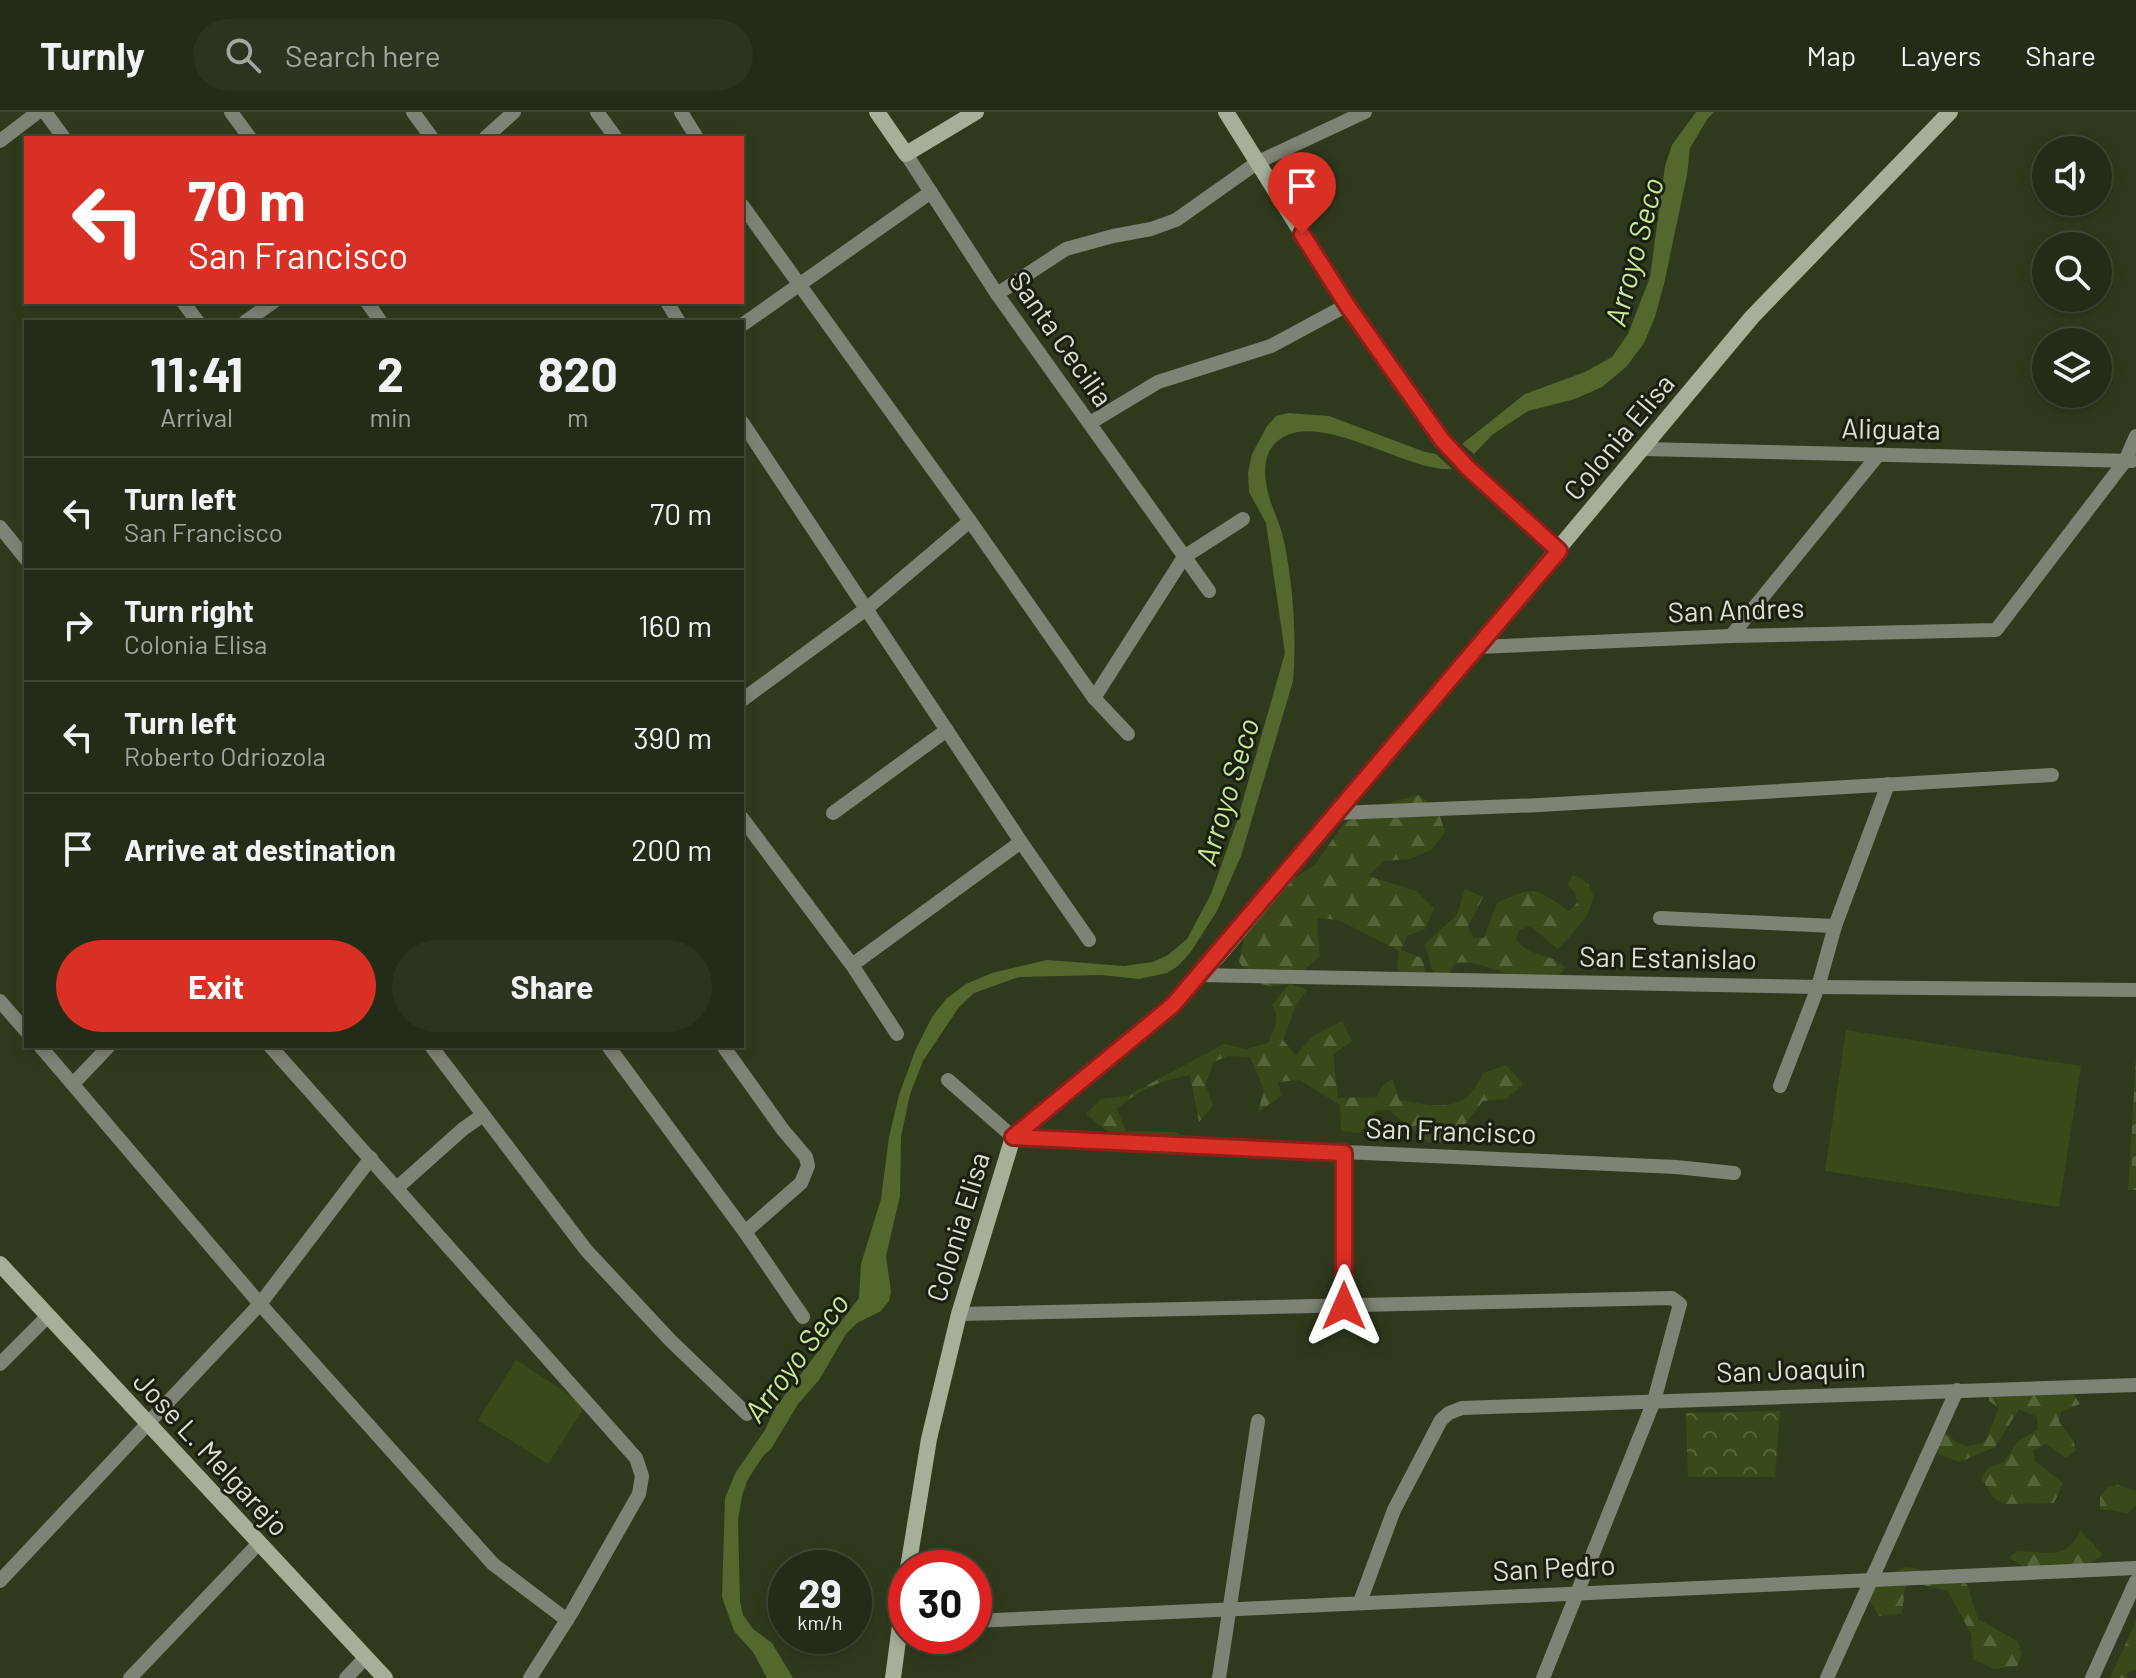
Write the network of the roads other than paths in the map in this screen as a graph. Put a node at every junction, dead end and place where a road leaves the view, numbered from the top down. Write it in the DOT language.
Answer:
graph roads {
  1 [pos="38,112"];
  2 [pos="45,112"];
  3 [pos="231,112"];
  4 [pos="413,112"];
  5 [pos="514,112"];
  6 [pos="597,112"];
  7 [pos="681,112"];
  8 [pos="877,112"];
  9 [pos="976,112"];
  10 [pos="1226,112"];
  11 [pos="1365,112"];
  12 [pos="1950,112"];
  13 [pos="63,136"];
  14 [pos="249,136"];
  15 [pos="431,136"];
  16 [pos="487,136"];
  17 [pos="615,136"];
  18 [pos="696,136"];
  19 [pos="0,141"];
  20 [pos="906,154"];
  21 [pos="1258,162"];
  22 [pos="931,192"];
  23 [pos="744,208"];
  24 [pos="799,283"];
  25 [pos="997,294"];
  26 [pos="270,304"];
  27 [pos="1347,305"];
  28 [pos="248,320"];
  29 [pos="744,324"];
  30 [pos="1090,423"];
  31 [pos="744,425"];
  32 [pos="2136,436"];
  33 [pos="1644,449"];
  34 [pos="1879,454"];
  35 [pos="2131,461"];
  36 [pos="1243,519"];
  37 [pos="970,521"];
  38 [pos="0,527"];
  39 [pos="1559,551"];
  40 [pos="24,557"];
  41 [pos="1184,557"];
  42 [pos="1209,591"];
  43 [pos="866,609"];
  44 [pos="1731,636"];
  45 [pos="1478,647"];
  46 [pos="1094,698"];
  47 [pos="744,699"];
  48 [pos="947,730"];
  49 [pos="1128,734"];
  50 [pos="2052,775"];
  51 [pos="1888,784"];
  52 [pos="833,813"];
  53 [pos="1338,813"];
  54 [pos="744,821"];
  55 [pos="1021,842"];
  56 [pos="1660,918"];
  57 [pos="1835,926"];
  58 [pos="1089,940"];
  59 [pos="852,965"];
  60 [pos="1198,975"];
  61 [pos="1818,987"];
  62 [pos="2136,990"];
  63 [pos="0,1001"];
  64 [pos="24,1029"];
  65 [pos="897,1034"];
  66 [pos="42,1048"];
  67 [pos="107,1048"];
  68 [pos="272,1048"];
  69 [pos="433,1048"];
  70 [pos="609,1048"];
  71 [pos="724,1048"];
  72 [pos="948,1080"];
  73 [pos="73,1084"];
  74 [pos="1780,1086"];
  75 [pos="483,1115"];
  76 [pos="1013,1137"];
  77 [pos="1344,1153"];
  78 [pos="371,1158"];
  79 [pos="1734,1173"];
  80 [pos="398,1187"];
  81 [pos="745,1232"];
  82 [pos="0,1264"];
  83 [pos="260,1304"];
  84 [pos="1344,1306"];
  85 [pos="959,1314"];
  86 [pos="48,1316"];
  87 [pos="803,1317"];
  88 [pos="0,1364"];
  89 [pos="2136,1385"];
  90 [pos="1957,1390"];
  91 [pos="1654,1401"];
  92 [pos="747,1414"];
  93 [pos="1258,1421"];
  94 [pos="148,1424"];
  95 [pos="259,1543"];
  96 [pos="911,1550"];
  97 [pos="2136,1568"];
  98 [pos="1872,1579"];
  99 [pos="0,1581"];
  100 [pos="2134,1590"];
  101 [pos="1579,1593"];
  102 [pos="1360,1602"];
  103 [pos="1229,1609"];
  104 [pos="567,1620"];
  105 [pos="992,1620"];
  106 [pos="897,1654"];
  107 [pos="366,1657"];
  108 [pos="130,1678"];
  109 [pos="346,1678"];
  110 [pos="385,1678"];
  111 [pos="530,1678"];
  112 [pos="893,1678"];
  113 [pos="1219,1678"];
  114 [pos="1543,1678"];
  115 [pos="1827,1678"];
  116 [pos="2092,1678"];
  1 -- 19 [label="street"];
  2 -- 13 [label="street"];
  3 -- 14 [label="street"];
  4 -- 15 [label="street"];
  5 -- 16 [label="street"];
  6 -- 17 [label="street"];
  7 -- 18 [label="street"];
  8 -- 20 [label="street, Santa Cecilia"];
  9 -- 20 [label="street"];
  10 -- 21 [label="street"];
  11 -- 21 [label="street"];
  12 -- 33 [label="street, Colonia Elisa"];
  20 -- 22 [label="street, Santa Cecilia"];
  21 -- 25 [label="street"];
  21 -- 27 [label="street"];
  22 -- 24 [label="street"];
  22 -- 25 [label="street, Santa Cecilia"];
  23 -- 24 [label="street"];
  24 -- 29 [label="street"];
  24 -- 37 [label="street"];
  25 -- 30 [label="street, Santa Cecilia"];
  26 -- 28 [label="street"];
  27 -- 30 [label="street"];
  27 -- 39 [label="street"];
  30 -- 41 [label="street, Santa Cecilia"];
  31 -- 43 [label="street"];
  32 -- 35 [label="street"];
  33 -- 34 [label="street, Aliguata"];
  33 -- 39 [label="street, Colonia Elisa"];
  34 -- 35 [label="street, Aliguata"];
  34 -- 44 [label="street"];
  35 -- 44 [label="street, San Andres"];
  36 -- 41 [label="street"];
  37 -- 43 [label="street"];
  37 -- 46 [label="street"];
  38 -- 40 [label="street"];
  39 -- 45 [label="street, Colonia Elisa"];
  41 -- 42 [label="street, Santa Cecilia"];
  41 -- 46 [label="street"];
  43 -- 47 [label="street"];
  43 -- 48 [label="street"];
  44 -- 45 [label="street, San Andres"];
  45 -- 53 [label="street, Colonia Elisa"];
  46 -- 49 [label="street"];
  48 -- 52 [label="street"];
  48 -- 55 [label="street"];
  50 -- 51 [label="street"];
  51 -- 53 [label="street"];
  51 -- 57 [label="street"];
  53 -- 60 [label="street, Colonia Elisa"];
  54 -- 59 [label="street"];
  55 -- 58 [label="street"];
  55 -- 59 [label="street"];
  56 -- 57 [label="street"];
  57 -- 61 [label="street"];
  59 -- 65 [label="street"];
  60 -- 61 [label="street, San Estanislao"];
  60 -- 76 [label="street, Colonia Elisa"];
  61 -- 62 [label="street, San Estanislao"];
  61 -- 74 [label="street"];
  63 -- 64 [label="street"];
  66 -- 73 [label="street"];
  67 -- 73 [label="street"];
  68 -- 78 [label="street"];
  69 -- 75 [label="street"];
  70 -- 81 [label="street"];
  71 -- 81 [label="street"];
  72 -- 76 [label="street"];
  73 -- 83 [label="street"];
  75 -- 80 [label="street"];
  75 -- 92 [label="street"];
  76 -- 77 [label="street, San Francisco"];
  76 -- 85 [label="street, Colonia Elisa"];
  77 -- 79 [label="street, San Francisco"];
  77 -- 84 [label="street"];
  78 -- 80 [label="street"];
  78 -- 83 [label="street"];
  80 -- 104 [label="street"];
  81 -- 87 [label="street"];
  82 -- 86 [label="street, Jose L. Melgarejo"];
  83 -- 94 [label="street"];
  83 -- 104 [label="street"];
  84 -- 85 [label="street"];
  84 -- 91 [label="street"];
  85 -- 96 [label="street, Colonia Elisa"];
  86 -- 88 [label="street"];
  86 -- 94 [label="street, Jose L. Melgarejo"];
  89 -- 90 [label="street, San Joaquin"];
  90 -- 91 [label="street, San Joaquin"];
  90 -- 98 [label="street"];
  91 -- 101 [label="street"];
  91 -- 102 [label="street, San Joaquin"];
  93 -- 103 [label="street"];
  94 -- 95 [label="street, Jose L. Melgarejo"];
  94 -- 99 [label="street"];
  95 -- 107 [label="street, Jose L. Melgarejo"];
  95 -- 108 [label="street"];
  97 -- 98 [label="street, San Pedro"];
  98 -- 101 [label="street, San Pedro"];
  98 -- 115 [label="street"];
  100 -- 116 [label="street"];
  101 -- 102 [label="street, San Pedro"];
  101 -- 114 [label="street"];
  102 -- 103 [label="street, San Pedro"];
  103 -- 105 [label="street, San Pedro"];
  103 -- 113 [label="street"];
  104 -- 111 [label="street"];
  106 -- 112 [label="street"];
  107 -- 109 [label="street"];
  107 -- 110 [label="street, Jose L. Melgarejo"];
}
